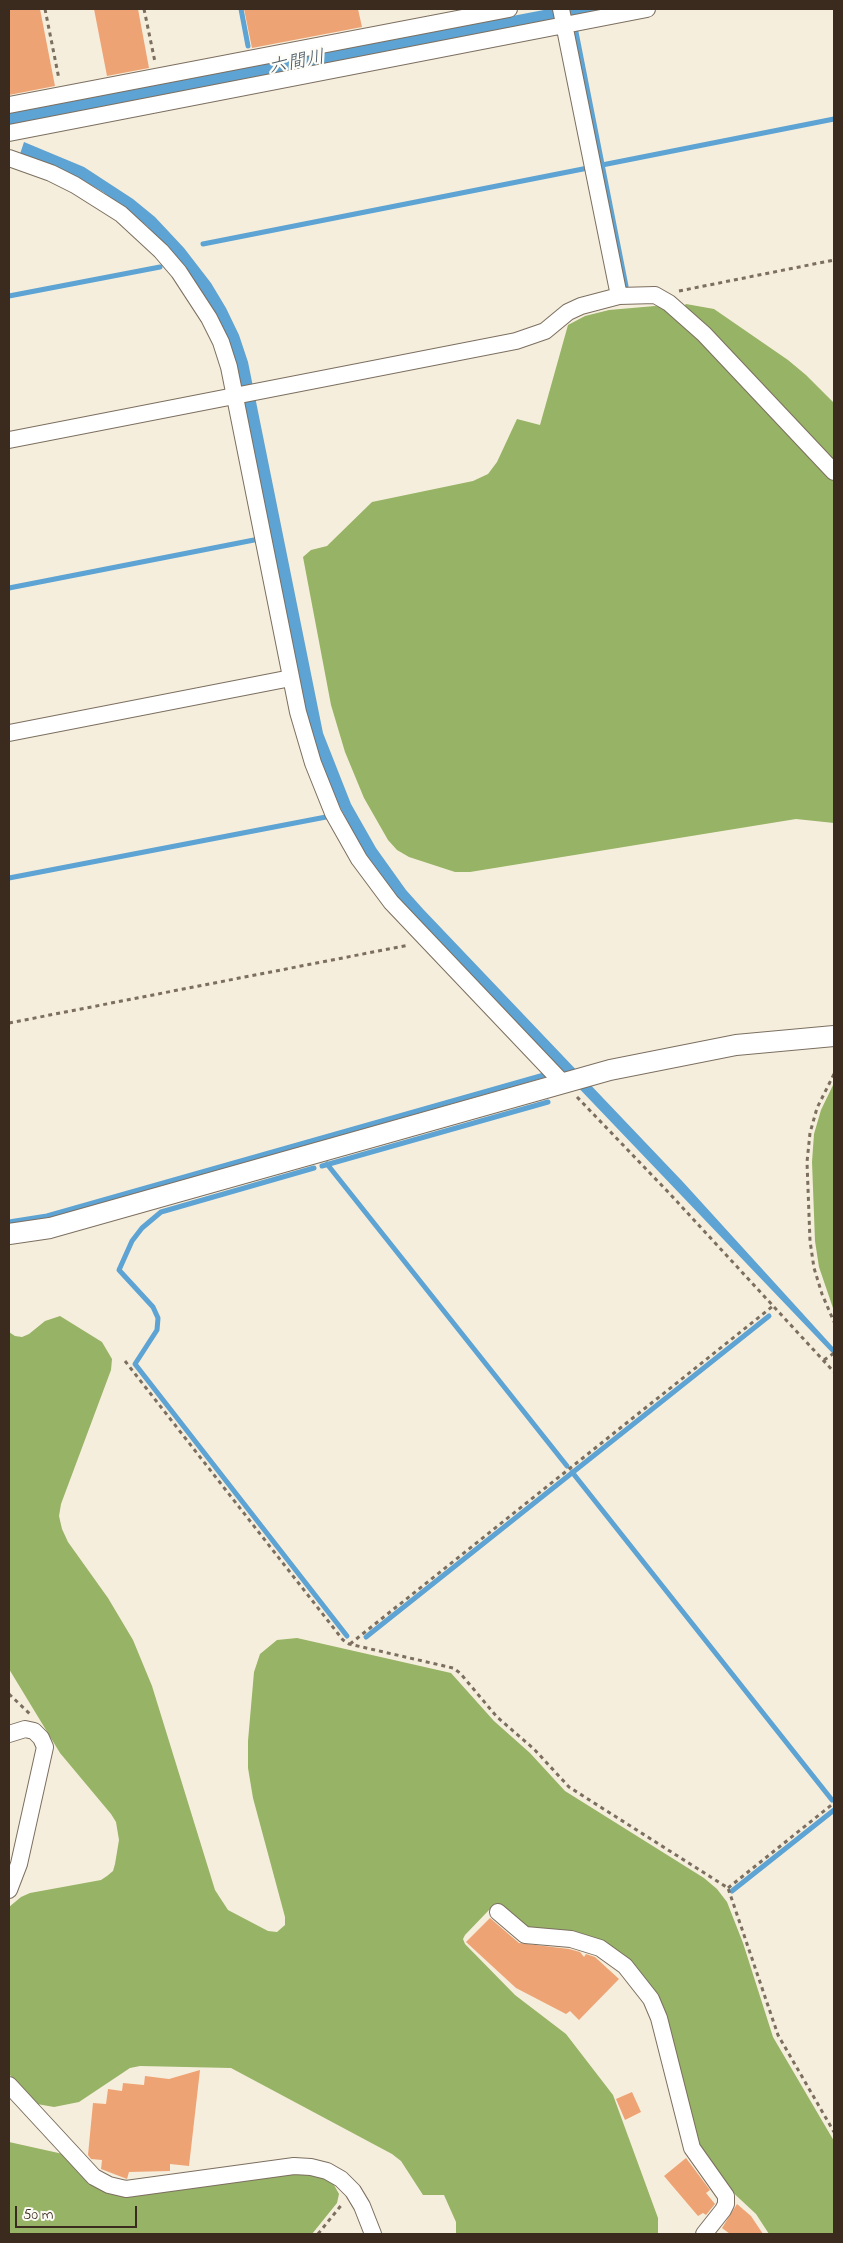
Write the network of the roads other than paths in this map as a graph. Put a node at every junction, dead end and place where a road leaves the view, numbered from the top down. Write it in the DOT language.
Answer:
graph roads {
  1 [pos="510,9"];
  2 [pos="647,9"];
  3 [pos="563,18"];
  4 [pos="9,105"];
  5 [pos="9,133"];
  6 [pos="9,158"];
  7 [pos="619,296"];
  8 [pos="238,396"];
  9 [pos="9,440"];
  10 [pos="834,472"];
  11 [pos="291,678"];
  12 [pos="9,732"];
  13 [pos="834,1036"];
  14 [pos="572,1080"];
  15 [pos="9,1234"];
  16 [pos="9,1734"];
  17 [pos="9,1890"];
  18 [pos="498,1912"];
  19 [pos="9,2086"];
  20 [pos="373,2234"];
  21 [pos="704,2234"];
  1 -- 4 [label="street"];
  2 -- 3 [label="street"];
  3 -- 5 [label="street"];
  3 -- 7 [label="street"];
  6 -- 8 [label="street"];
  7 -- 8 [label="street"];
  7 -- 10 [label="street"];
  8 -- 9 [label="street"];
  8 -- 11 [label="street"];
  11 -- 12 [label="street"];
  11 -- 14 [label="street"];
  13 -- 14 [label="street"];
  14 -- 15 [label="street"];
  16 -- 17 [label="street"];
  18 -- 21 [label="street"];
  19 -- 20 [label="street"];
}
